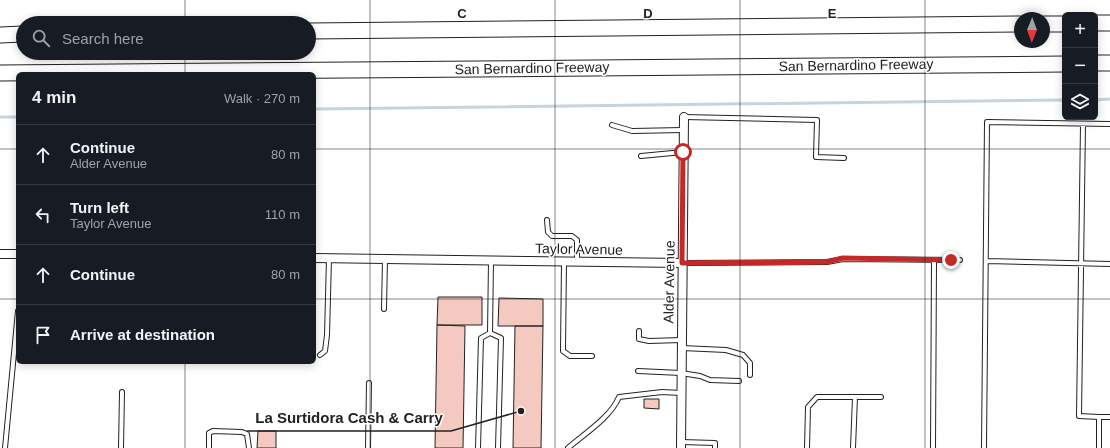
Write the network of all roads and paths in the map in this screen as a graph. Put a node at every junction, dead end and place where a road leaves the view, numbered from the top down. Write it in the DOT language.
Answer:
graph roads {
  1 [pos="1098,23"];
  2 [pos="1110,23"];
  3 [pos="1014,24"];
  4 [pos="1050,24"];
  5 [pos="1062,24"];
  6 [pos="316,31"];
  7 [pos="16,34"];
  8 [pos="0,35"];
  9 [pos="1098,63"];
  10 [pos="1110,63"];
  11 [pos="1062,64"];
  12 [pos="118,72"];
  13 [pos="0,73"];
  14 [pos="16,73"];
  15 [pos="684,117"];
  16 [pos="1083,124"];
  17 [pos="1110,124"];
  18 [pos="612,125"];
  19 [pos="684,130"];
  20 [pos="683,152"];
  21 [pos="642,156"];
  22 [pos="844,158"];
  23 [pos="547,220"];
  24 [pos="0,254"];
  25 [pos="16,254"];
  26 [pos="316,258"];
  27 [pos="329,258"];
  28 [pos="385,259"];
  29 [pos="934,260"];
  30 [pos="960,260"];
  31 [pos="491,261"];
  32 [pos="986,261"];
  33 [pos="564,262"];
  34 [pos="576,262"];
  35 [pos="682,263"];
  36 [pos="1081,263"];
  37 [pos="1110,264"];
  38 [pos="384,309"];
  39 [pos="638,331"];
  40 [pos="16,332"];
  41 [pos="490,333"];
  42 [pos="682,344"];
  43 [pos="320,355"];
  44 [pos="592,356"];
  45 [pos="638,371"];
  46 [pos="681,373"];
  47 [pos="750,376"];
  48 [pos="739,381"];
  49 [pos="369,383"];
  50 [pos="122,392"];
  51 [pos="681,393"];
  52 [pos="855,397"];
  53 [pos="881,397"];
  54 [pos="1099,416"];
  55 [pos="1110,417"];
  56 [pos="681,445"];
  57 [pos="5,448"];
  58 [pos="121,448"];
  59 [pos="209,448"];
  60 [pos="249,448"];
  61 [pos="368,448"];
  62 [pos="478,448"];
  63 [pos="498,448"];
  64 [pos="568,448"];
  65 [pos="715,448"];
  66 [pos="807,448"];
  67 [pos="853,448"];
  68 [pos="933,448"];
  69 [pos="984,448"];
  70 [pos="1099,448"];
  1 -- 2 [label="highway"];
  3 -- 6 [label="highway"];
  4 -- 5 [label="highway"];
  7 -- 8 [label="highway"];
  9 -- 10 [label="highway"];
  11 -- 12 [label="highway, San Bernardino Freeway"];
  13 -- 14 [label="highway, San Bernardino Freeway"];
  15 -- 19 [label="street, Alder Avenue"];
  15 -- 22 [label="lane"];
  16 -- 17 [label="lane"];
  16 -- 32 [label="lane"];
  16 -- 36 [label="lane"];
  18 -- 19 [label="lane"];
  19 -- 20 [label="street, Alder Avenue"];
  20 -- 21 [label="lane"];
  20 -- 35 [label="street, Alder Avenue"];
  23 -- 34 [label="lane"];
  24 -- 25 [label="street"];
  26 -- 27 [label="street, Taylor Avenue"];
  27 -- 28 [label="street, Taylor Avenue"];
  27 -- 43 [label="lane"];
  28 -- 31 [label="street, Taylor Avenue"];
  28 -- 38 [label="lane"];
  29 -- 30 [label="lane, Taylor Avenue"];
  29 -- 35 [label="lane, Taylor Avenue"];
  29 -- 68 [label="lane"];
  31 -- 33 [label="street, Taylor Avenue"];
  31 -- 41 [label="lane"];
  32 -- 36 [label="lane"];
  32 -- 69 [label="lane"];
  33 -- 34 [label="street, Taylor Avenue"];
  33 -- 44 [label="lane"];
  34 -- 35 [label="street, Taylor Avenue"];
  35 -- 42 [label="street, Alder Avenue"];
  36 -- 37 [label="lane"];
  36 -- 54 [label="lane"];
  39 -- 42 [label="lane"];
  40 -- 57 [label="lane"];
  41 -- 62 [label="lane"];
  41 -- 63 [label="lane"];
  42 -- 46 [label="street, Alder Avenue"];
  42 -- 47 [label="lane"];
  45 -- 46 [label="lane"];
  46 -- 48 [label="lane"];
  46 -- 51 [label="street, Alder Avenue"];
  49 -- 61 [label="lane"];
  50 -- 58 [label="lane"];
  51 -- 56 [label="street, Alder Avenue"];
  51 -- 64 [label="lane"];
  52 -- 53 [label="lane"];
  52 -- 66 [label="lane"];
  52 -- 67 [label="lane"];
  54 -- 55 [label="lane"];
  54 -- 70 [label="lane"];
  56 -- 65 [label="lane"];
  59 -- 60 [label="lane"];
}
